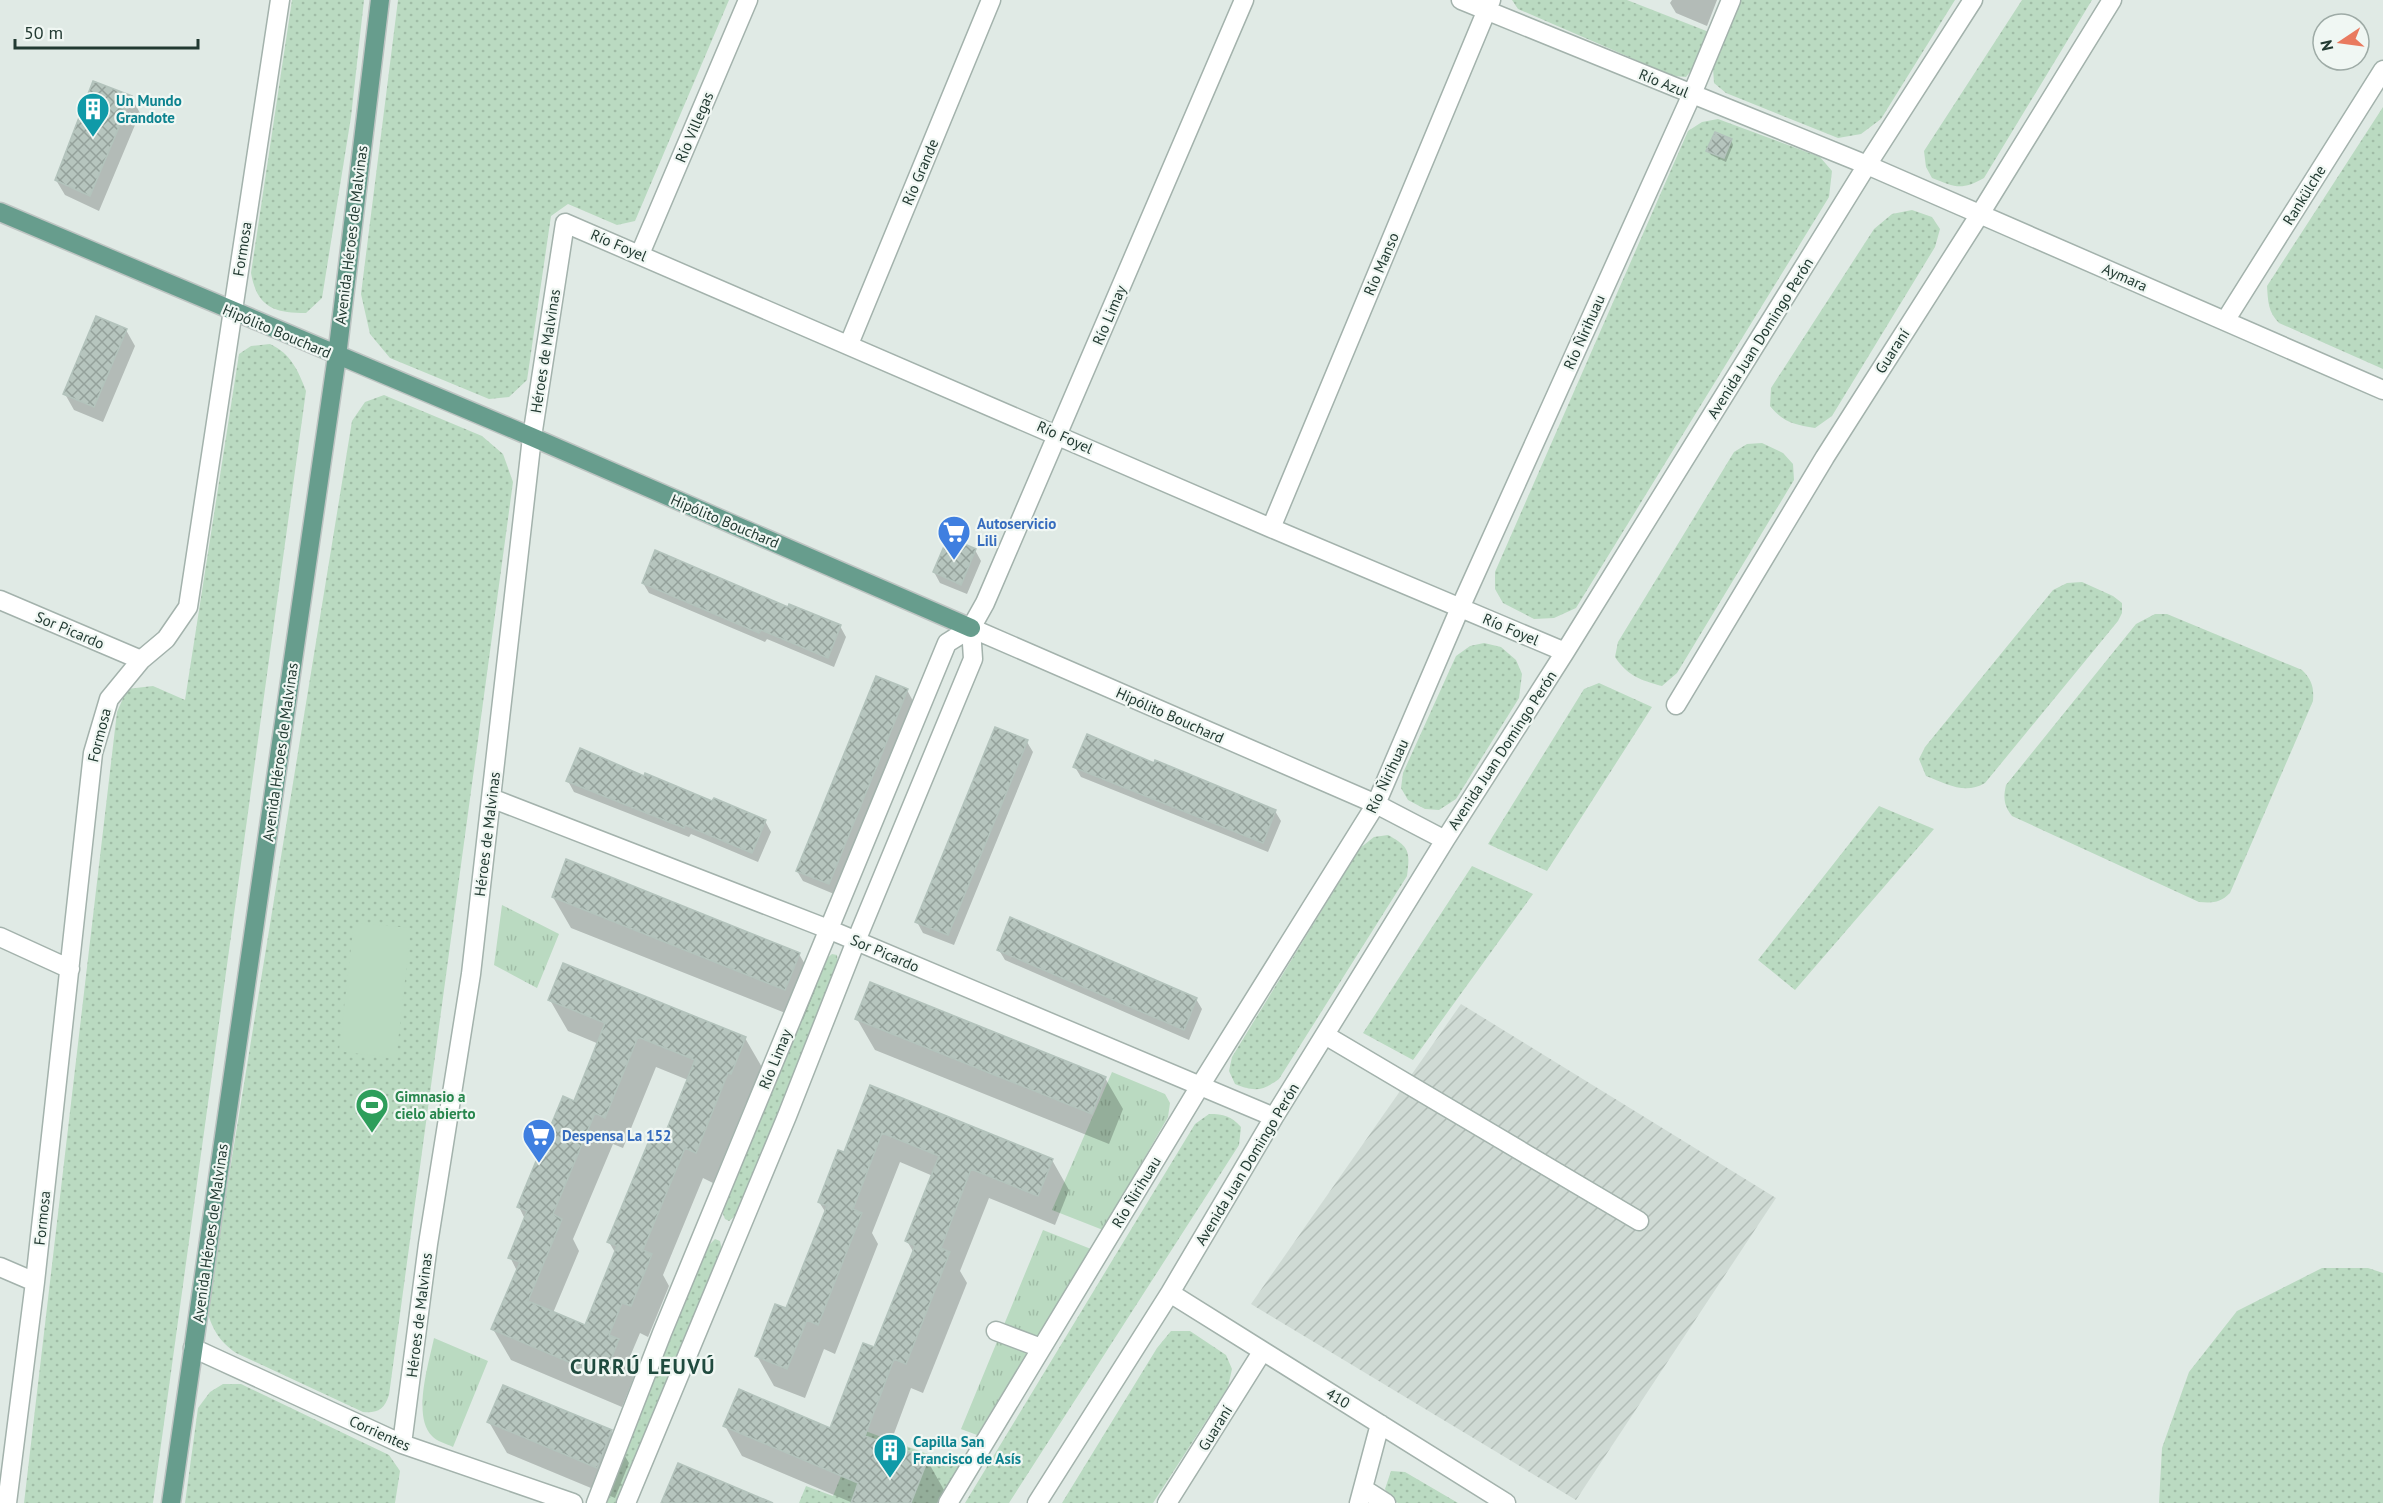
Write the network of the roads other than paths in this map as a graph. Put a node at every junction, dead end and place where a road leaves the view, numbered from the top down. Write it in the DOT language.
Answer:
graph roads {
  1 [pos="280,0"];
  2 [pos="380,0"];
  3 [pos="748,0"];
  4 [pos="992,0"];
  5 [pos="1244,0"];
  6 [pos="1461,0"];
  7 [pos="1731,0"];
  8 [pos="1973,0"];
  9 [pos="2112,0"];
  10 [pos="1489,5"];
  11 [pos="2383,70"];
  12 [pos="1692,94"];
  13 [pos="1867,165"];
  14 [pos="0,212"];
  15 [pos="1980,214"];
  16 [pos="565,223"];
  17 [pos="640,254"];
  18 [pos="233,312"];
  19 [pos="2225,321"];
  20 [pos="849,344"];
  21 [pos="337,356"];
  22 [pos="2383,390"];
  23 [pos="1057,433"];
  24 [pos="532,437"];
  25 [pos="1271,528"];
  26 [pos="0,600"];
  27 [pos="1460,608"];
  28 [pos="971,628"];
  29 [pos="1565,652"];
  30 [pos="141,660"];
  31 [pos="1676,705"];
  32 [pos="491,798"];
  33 [pos="1376,804"];
  34 [pos="1445,840"];
  35 [pos="828,929"];
  36 [pos="0,938"];
  37 [pos="856,941"];
  38 [pos="70,969"];
  39 [pos="1325,1035"];
  40 [pos="1200,1086"];
  41 [pos="1274,1117"];
  42 [pos="1639,1221"];
  43 [pos="708,1223"];
  44 [pos="738,1235"];
  45 [pos="0,1267"];
  46 [pos="35,1282"];
  47 [pos="1170,1293"];
  48 [pos="996,1331"];
  49 [pos="193,1348"];
  50 [pos="1041,1348"];
  51 [pos="1262,1352"];
  52 [pos="1380,1424"];
  53 [pos="402,1444"];
  54 [pos="1361,1496"];
  55 [pos="7,1503"];
  56 [pos="171,1503"];
  57 [pos="573,1503"];
  58 [pos="596,1503"];
  59 [pos="626,1503"];
  60 [pos="948,1503"];
  61 [pos="1037,1503"];
  62 [pos="1167,1503"];
  63 [pos="1386,1503"];
  64 [pos="1506,1503"];
  1 -- 18 [label="street, Formosa"];
  2 -- 21 [label="main road, Avenida Héroes de Malvinas"];
  3 -- 17 [label="street, Río Villegas"];
  4 -- 20 [label="street, Río Grande"];
  5 -- 23 [label="street, Río Limay"];
  6 -- 10 [label="street, Río Azul"];
  7 -- 12 [label="street, Río Ñirihuau"];
  8 -- 13 [label="street, Avenida Juan Domingo Perón"];
  9 -- 15 [label="street, Guaraní"];
  10 -- 12 [label="street, Río Azul"];
  10 -- 25 [label="street, Río Manso"];
  11 -- 19 [label="street, Rankülche"];
  12 -- 13 [label="street, Río Azul"];
  12 -- 27 [label="street, Río Ñirihuau"];
  13 -- 15 [label="street, Aymara"];
  13 -- 29 [label="street, Avenida Juan Domingo Perón"];
  14 -- 18 [label="main road, Hipólito Bouchard"];
  15 -- 19 [label="street, Aymara"];
  15 -- 31 [label="street, Guaraní"];
  16 -- 17 [label="street, Río Foyel"];
  16 -- 24 [label="street, Héroes de Malvinas"];
  17 -- 20 [label="street, Río Foyel"];
  18 -- 21 [label="main road, Hipólito Bouchard"];
  18 -- 30 [label="street, Formosa"];
  19 -- 22 [label="street, Aymara"];
  20 -- 23 [label="street, Río Foyel"];
  21 -- 24 [label="main road, Hipólito Bouchard"];
  21 -- 49 [label="main road, Avenida Héroes de Malvinas"];
  23 -- 25 [label="street, Río Foyel"];
  23 -- 28 [label="street, Río Limay"];
  24 -- 28 [label="main road, Hipólito Bouchard"];
  24 -- 32 [label="street, Héroes de Malvinas"];
  25 -- 27 [label="street, Río Foyel"];
  26 -- 30 [label="street, Sor Picardo"];
  27 -- 29 [label="street, Río Foyel"];
  27 -- 33 [label="street, Río Ñirihuau"];
  28 -- 33 [label="street, Hipólito Bouchard"];
  28 -- 35 [label="street, Río Limay"];
  28 -- 37 [label="street"];
  29 -- 34 [label="street, Avenida Juan Domingo Perón"];
  30 -- 38 [label="street, Formosa"];
  32 -- 35 [label="street, Sor Picardo"];
  32 -- 53 [label="street, Héroes de Malvinas"];
  33 -- 34 [label="street, Hipólito Bouchard"];
  33 -- 40 [label="street, Río Ñirihuau"];
  34 -- 39 [label="street, Avenida Juan Domingo Perón"];
  35 -- 37 [label="street, Sor Picardo"];
  35 -- 43 [label="street, Río Limay"];
  36 -- 38 [label="street"];
  37 -- 40 [label="street, Sor Picardo"];
  37 -- 44 [label="street"];
  38 -- 46 [label="street, Formosa"];
  39 -- 41 [label="street, Avenida Juan Domingo Perón"];
  39 -- 42 [label="street"];
  40 -- 41 [label="street, Sor Picardo"];
  40 -- 50 [label="street, Río Ñirihuau"];
  41 -- 47 [label="street, Avenida Juan Domingo Perón"];
  43 -- 44 [label="street"];
  43 -- 58 [label="street, Río Limay"];
  44 -- 59 [label="street"];
  45 -- 46 [label="street"];
  46 -- 55 [label="street, Formosa"];
  47 -- 51 [label="street, 410"];
  47 -- 61 [label="street, Avenida Juan Domingo Perón"];
  48 -- 50 [label="street"];
  49 -- 53 [label="street, Corrientes"];
  49 -- 56 [label="main road, Avenida Héroes de Malvinas"];
  50 -- 60 [label="street, Río Ñirihuau"];
  51 -- 52 [label="street, 410"];
  51 -- 62 [label="street, Guaraní"];
  52 -- 54 [label="street"];
  52 -- 64 [label="street, 410"];
  53 -- 57 [label="street, Corrientes"];
  54 -- 63 [label="street"];
}
